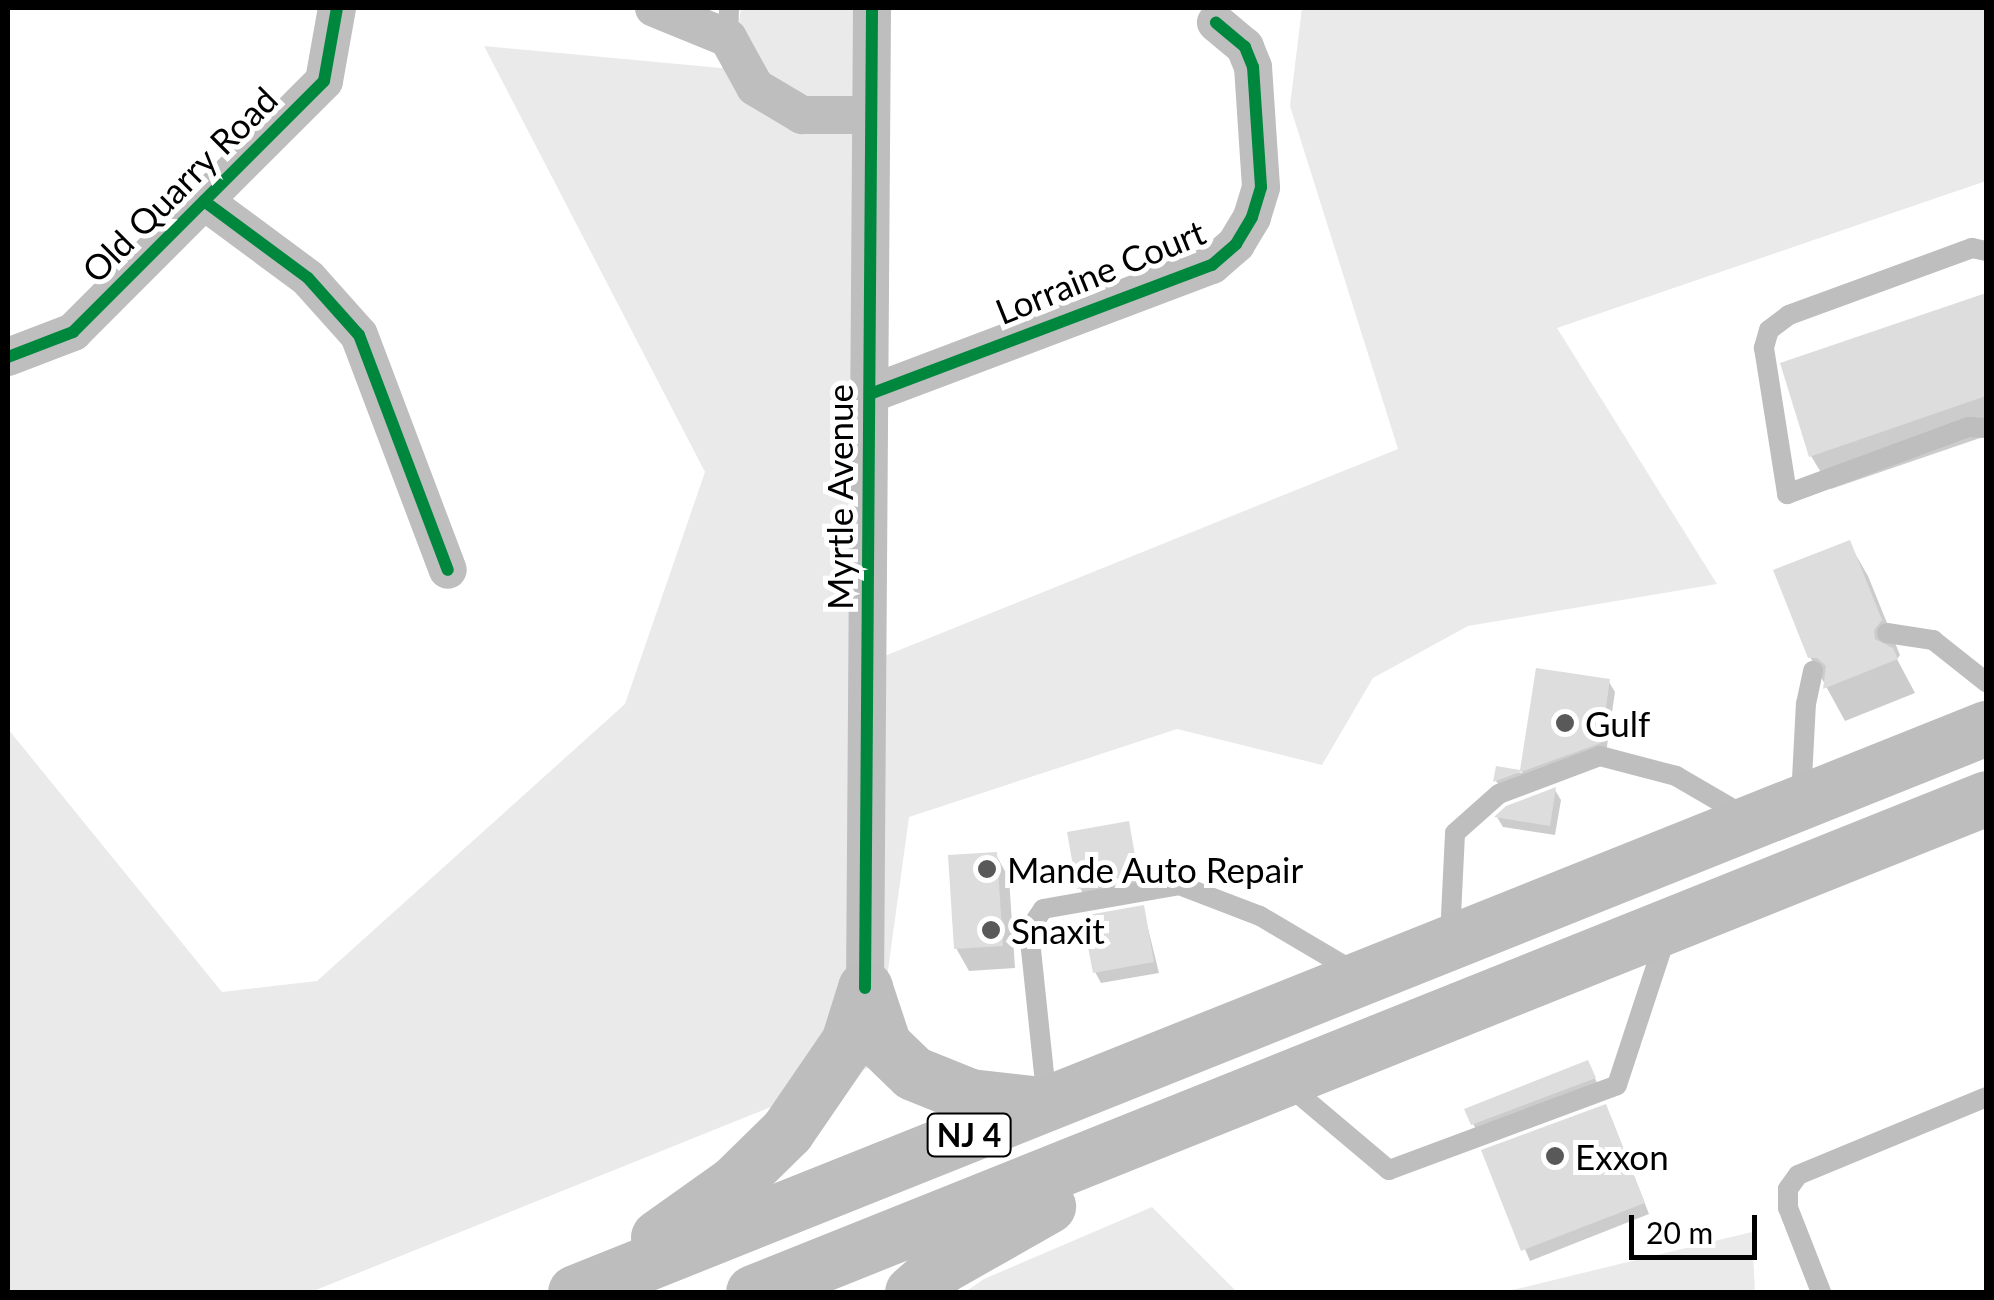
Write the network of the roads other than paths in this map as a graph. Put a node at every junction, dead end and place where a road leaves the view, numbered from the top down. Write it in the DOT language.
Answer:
graph roads {
  1 [pos="337,8"];
  2 [pos="654,8"];
  3 [pos="872,8"];
  4 [pos="728,23"];
  5 [pos="1216,23"];
  6 [pos="870,114"];
  7 [pos="204,201"];
  8 [pos="1986,251"];
  9 [pos="8,357"];
  10 [pos="870,394"];
  11 [pos="1986,428"];
  12 [pos="448,570"];
  13 [pos="1888,633"];
  14 [pos="1813,671"];
  15 [pos="1986,682"];
  16 [pos="1986,728"];
  17 [pos="1986,798"];
  18 [pos="1777,812"];
  19 [pos="1669,926"];
  20 [pos="1449,943"];
  21 [pos="1364,977"];
  22 [pos="865,988"];
  23 [pos="1262,1089"];
  24 [pos="1986,1098"];
  25 [pos="1047,1104"];
  26 [pos="559,1292"];
  27 [pos="575,1292"];
  28 [pos="753,1292"];
  29 [pos="912,1292"];
  30 [pos="1821,1292"];
  1 -- 7 [label="street, Old Quarry Road"];
  2 -- 4 [label="street"];
  3 -- 6 [label="street, Myrtle Avenue"];
  4 -- 6 [label="street"];
  5 -- 10 [label="street, Lorraine Court"];
  6 -- 10 [label="street, Myrtle Avenue"];
  7 -- 9 [label="street, Old Quarry Road"];
  7 -- 12 [label="street"];
  8 -- 11 [label="lane"];
  10 -- 22 [label="street, Myrtle Avenue"];
  13 -- 15 [label="lane"];
  14 -- 18 [label="lane"];
  16 -- 18 [label="highway, NJ 4"];
  17 -- 19 [label="highway, NJ 4"];
  18 -- 20 [label="highway, NJ 4"];
  18 -- 20 [label="lane"];
  19 -- 23 [label="highway, NJ 4"];
  19 -- 23 [label="lane"];
  20 -- 21 [label="highway, NJ 4"];
  21 -- 25 [label="highway, NJ 4"];
  21 -- 25 [label="lane"];
  22 -- 25 [label="highway"];
  22 -- 26 [label="highway"];
  23 -- 28 [label="highway, NJ 4"];
  23 -- 29 [label="highway"];
  24 -- 30 [label="lane"];
  25 -- 27 [label="highway, NJ 4"];
}
